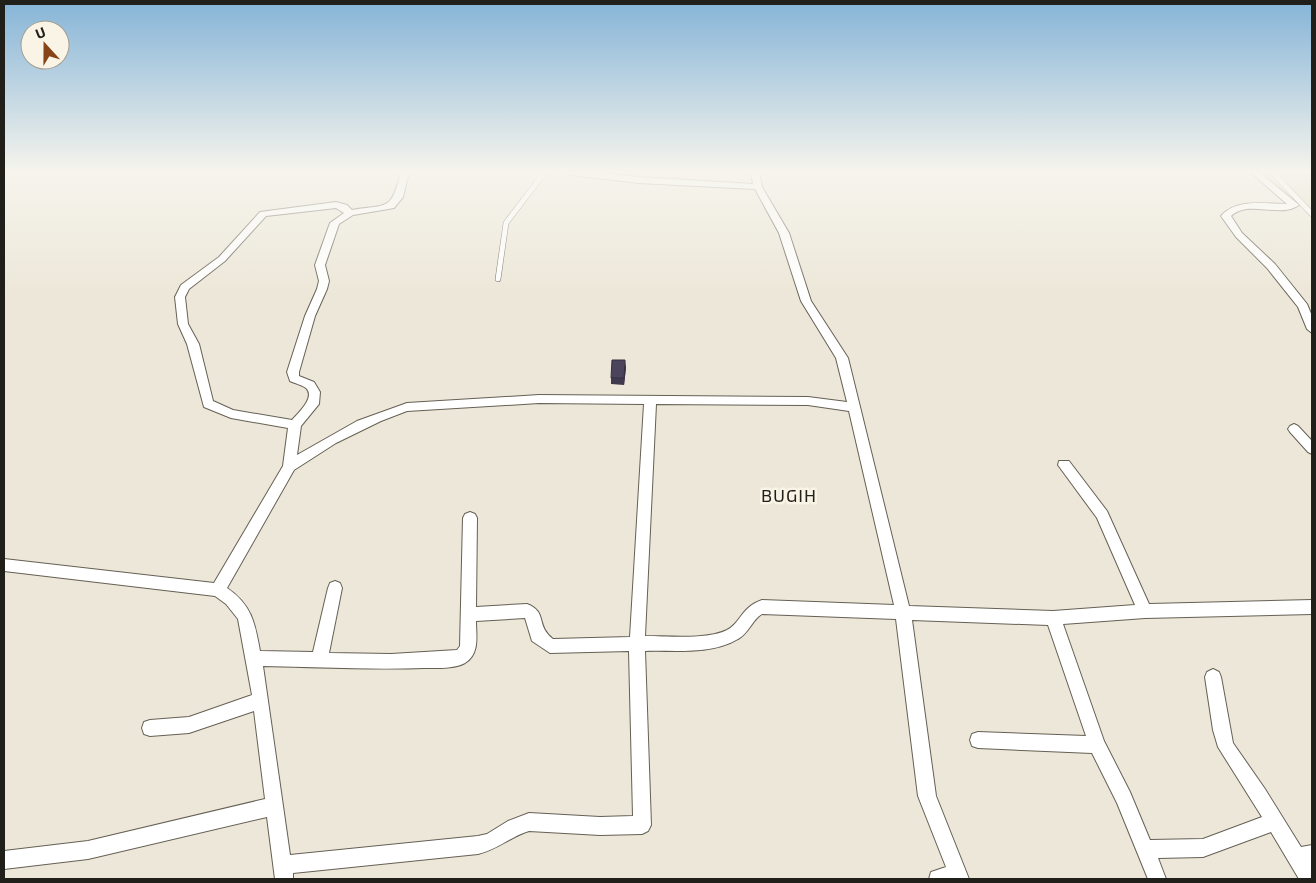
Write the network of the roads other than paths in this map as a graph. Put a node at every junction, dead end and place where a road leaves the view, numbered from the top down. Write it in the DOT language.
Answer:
graph roads {
  1 [pos="269,213"];
  2 [pos="350,213"];
  3 [pos="513,213"];
  4 [pos="773,213"];
  5 [pos="1229,213"];
  6 [pos="498,279"];
  7 [pos="1312,329"];
  8 [pos="650,400"];
  9 [pos="852,407"];
  10 [pos="295,425"];
  11 [pos="1294,429"];
  12 [pos="1312,449"];
  13 [pos="1064,465"];
  14 [pos="289,466"];
  15 [pos="470,518"];
  16 [pos="4,566"];
  17 [pos="335,588"];
  18 [pos="218,590"];
  19 [pos="1145,611"];
  20 [pos="1310,611"];
  21 [pos="903,612"];
  22 [pos="470,614"];
  23 [pos="1052,618"];
  24 [pos="638,645"];
  25 [pos="254,658"];
  26 [pos="320,658"];
  27 [pos="1212,677"];
  28 [pos="260,700"];
  29 [pos="150,728"];
  30 [pos="978,740"];
  31 [pos="1098,745"];
  32 [pos="274,806"];
  33 [pos="1274,821"];
  34 [pos="1144,848"];
  35 [pos="1304,855"];
  36 [pos="4,860"];
  37 [pos="283,872"];
  38 [pos="959,876"];
  39 [pos="938,879"];
  40 [pos="1157,879"];
  41 [pos="1310,879"];
  1 -- 10 [label="street"];
  2 -- 10 [label="street"];
  3 -- 6 [label="lane"];
  4 -- 9 [label="street"];
  5 -- 7 [label="street"];
  8 -- 9 [label="street"];
  8 -- 14 [label="street"];
  8 -- 24 [label="street"];
  9 -- 21 [label="street"];
  10 -- 14 [label="street"];
  11 -- 12 [label="street"];
  13 -- 19 [label="street"];
  14 -- 18 [label="street"];
  15 -- 22 [label="street"];
  16 -- 18 [label="street"];
  17 -- 26 [label="street"];
  18 -- 25 [label="street"];
  19 -- 20 [label="street"];
  19 -- 23 [label="street"];
  21 -- 23 [label="street"];
  21 -- 24 [label="street"];
  21 -- 38 [label="street"];
  22 -- 24 [label="street"];
  22 -- 26 [label="street"];
  23 -- 31 [label="street"];
  24 -- 37 [label="street"];
  25 -- 26 [label="street"];
  25 -- 28 [label="street"];
  27 -- 33 [label="street"];
  28 -- 29 [label="street"];
  28 -- 32 [label="street"];
  30 -- 31 [label="street"];
  31 -- 34 [label="street"];
  32 -- 36 [label="street"];
  32 -- 37 [label="street"];
  33 -- 34 [label="street"];
  33 -- 35 [label="street"];
  34 -- 40 [label="street"];
  35 -- 41 [label="street"];
  38 -- 39 [label="street"];
}
